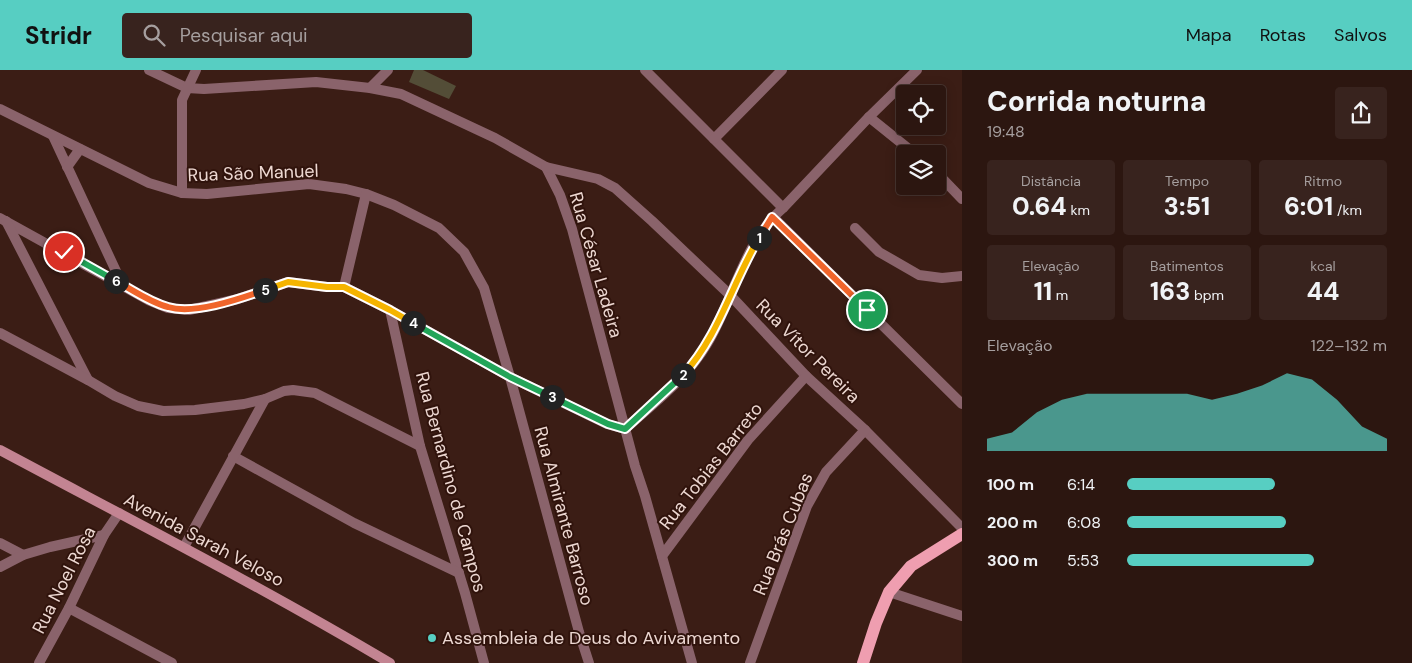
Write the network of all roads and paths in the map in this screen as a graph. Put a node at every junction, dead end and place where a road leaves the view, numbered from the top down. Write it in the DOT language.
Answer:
graph roads {
  1 [pos="149,70"];
  2 [pos="196,70"];
  3 [pos="388,70"];
  4 [pos="782,70"];
  5 [pos="917,70"];
  6 [pos="650,72"];
  7 [pos="187,88"];
  8 [pos="370,88"];
  9 [pos="0,109"];
  10 [pos="869,117"];
  11 [pos="52,136"];
  12 [pos="714,139"];
  13 [pos="904,145"];
  14 [pos="80,149"];
  15 [pos="67,167"];
  16 [pos="546,167"];
  17 [pos="946,182"];
  18 [pos="182,193"];
  19 [pos="366,194"];
  20 [pos="962,199"];
  21 [pos="783,208"];
  22 [pos="772,217"];
  23 [pos="3,219"];
  24 [pos="855,228"];
  25 [pos="962,276"];
  26 [pos="122,284"];
  27 [pos="344,287"];
  28 [pos="730,295"];
  29 [pos="390,310"];
  30 [pos="0,333"];
  31 [pos="806,376"];
  32 [pos="510,377"];
  33 [pos="88,380"];
  34 [pos="265,399"];
  35 [pos="962,404"];
  36 [pos="625,429"];
  37 [pos="865,430"];
  38 [pos="420,446"];
  39 [pos="0,450"];
  40 [pos="233,456"];
  41 [pos="120,514"];
  42 [pos="962,528"];
  43 [pos="962,534"];
  44 [pos="104,535"];
  45 [pos="0,543"];
  46 [pos="184,547"];
  47 [pos="22,555"];
  48 [pos="662,556"];
  49 [pos="0,567"];
  50 [pos="459,573"];
  51 [pos="889,592"];
  52 [pos="69,608"];
  53 [pos="962,616"];
  54 [pos="39,663"];
  55 [pos="172,663"];
  56 [pos="390,663"];
  57 [pos="484,663"];
  58 [pos="589,663"];
  59 [pos="692,663"];
  60 [pos="750,663"];
  61 [pos="862,663"];
  1 -- 7 [label="street"];
  2 -- 7 [label="street"];
  3 -- 8 [label="street"];
  4 -- 12 [label="street"];
  5 -- 10 [label="street"];
  6 -- 12 [label="street"];
  7 -- 8 [label="street"];
  7 -- 18 [label="street"];
  8 -- 16 [label="street"];
  9 -- 11 [label="street, Rua São Manuel"];
  10 -- 13 [label="street"];
  10 -- 21 [label="street"];
  11 -- 14 [label="street, Rua São Manuel"];
  11 -- 15 [label="street"];
  12 -- 21 [label="street"];
  14 -- 15 [label="street"];
  14 -- 18 [label="street, Rua São Manuel"];
  15 -- 26 [label="street"];
  16 -- 28 [label="street, Rua Vítor Pereira"];
  16 -- 36 [label="street, Rua César Ladeira"];
  17 -- 20 [label="street"];
  18 -- 19 [label="street, Rua São Manuel"];
  19 -- 27 [label="street"];
  19 -- 32 [label="street, Rua São Manuel"];
  21 -- 22 [label="street"];
  22 -- 28 [label="street"];
  22 -- 35 [label="street"];
  23 -- 26 [label="street"];
  23 -- 33 [label="street"];
  24 -- 25 [label="street"];
  26 -- 27 [label="street"];
  27 -- 29 [label="street"];
  28 -- 31 [label="street, Rua Vítor Pereira"];
  28 -- 36 [label="street"];
  29 -- 32 [label="street"];
  29 -- 38 [label="street, Rua Bernardino de Campos"];
  30 -- 33 [label="street"];
  31 -- 37 [label="street, Rua Vítor Pereira"];
  31 -- 48 [label="street, Rua Tobias Barreto"];
  32 -- 36 [label="street"];
  32 -- 58 [label="street, Rua Almirante Barroso"];
  33 -- 34 [label="street"];
  34 -- 38 [label="street"];
  34 -- 40 [label="street"];
  36 -- 48 [label="street, Rua César Ladeira"];
  37 -- 42 [label="street, Rua Vítor Pereira"];
  37 -- 60 [label="street, Rua Brás Cubas"];
  38 -- 50 [label="street, Rua Bernardino de Campos"];
  39 -- 41 [label="main road, Avenida Sarah Veloso"];
  40 -- 46 [label="street"];
  40 -- 50 [label="street"];
  41 -- 44 [label="street, Rua Noel Rosa"];
  41 -- 46 [label="main road, Avenida Sarah Veloso"];
  43 -- 51 [label="main road"];
  44 -- 47 [label="street"];
  44 -- 52 [label="street, Rua Noel Rosa"];
  45 -- 47 [label="street"];
  46 -- 56 [label="main road, Avenida Sarah Veloso"];
  47 -- 49 [label="street"];
  48 -- 59 [label="street, Rua César Ladeira"];
  50 -- 57 [label="street, Rua Bernardino de Campos"];
  51 -- 53 [label="street"];
  51 -- 61 [label="main road"];
  52 -- 54 [label="street, Rua Noel Rosa"];
  52 -- 55 [label="street"];
}
